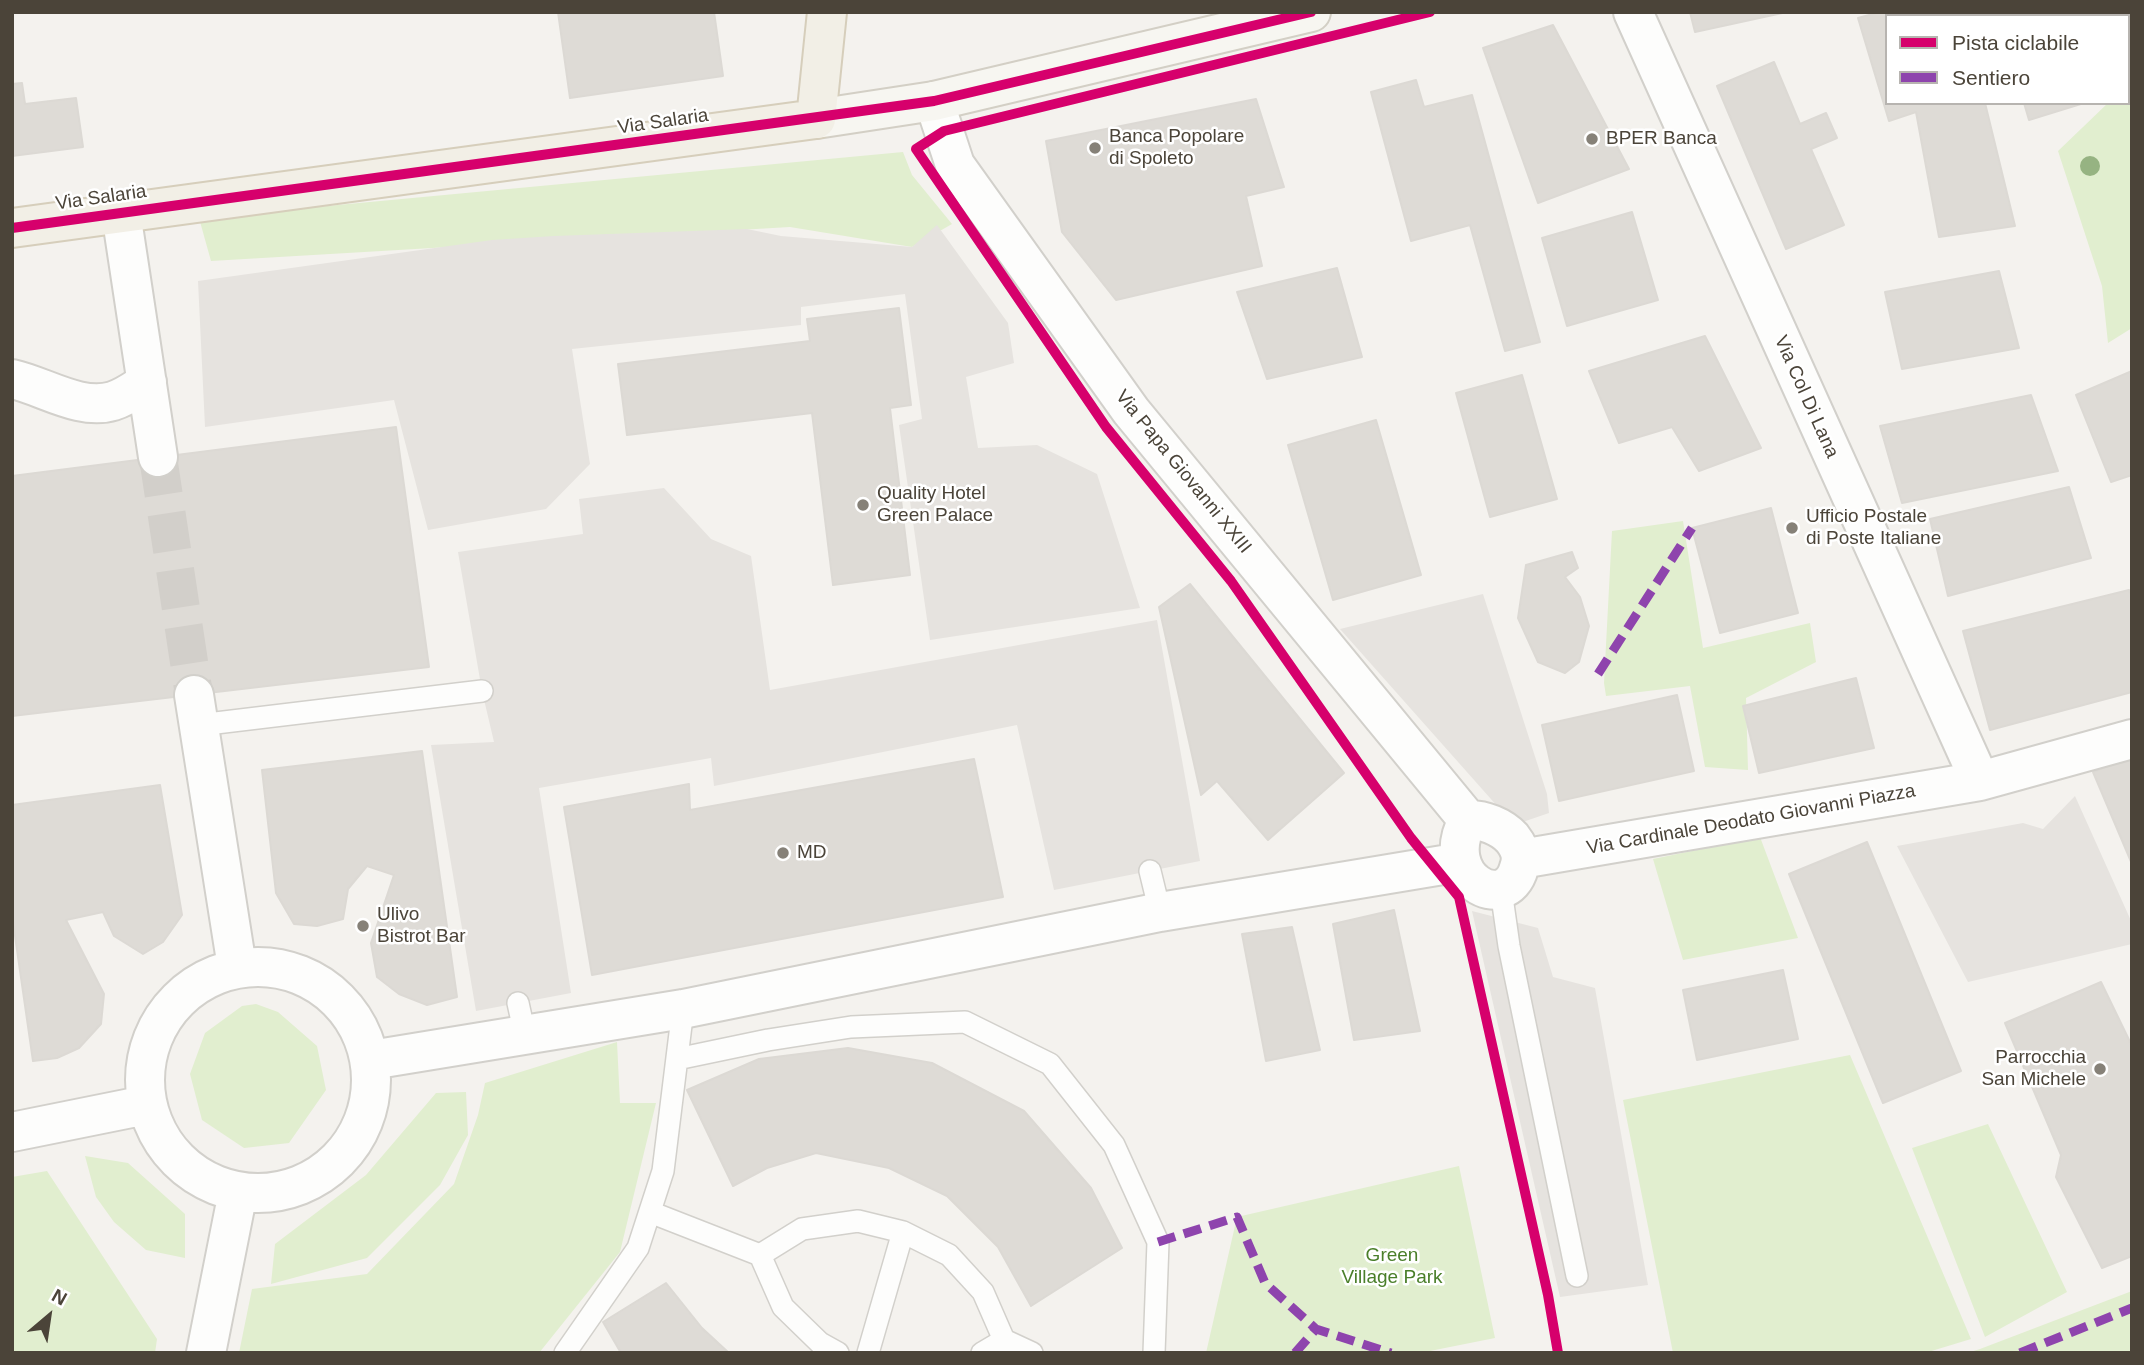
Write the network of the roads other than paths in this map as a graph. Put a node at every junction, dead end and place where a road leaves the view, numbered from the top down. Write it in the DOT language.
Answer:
graph roads {
  1 [pos="827,12"];
  2 [pos="1311,12"];
  3 [pos="1633,12"];
  4 [pos="934,101"];
  5 [pos="816,119"];
  6 [pos="121,213"];
  7 [pos="12,228"];
  8 [pos="12,379"];
  9 [pos="147,382"];
  10 [pos="158,457"];
  11 [pos="482,691"];
  12 [pos="197,710"];
  13 [pos="2132,738"];
  14 [pos="1980,781"];
  15 [pos="1468,820"];
  16 [pos="1461,862"];
  17 [pos="1150,871"];
  18 [pos="1511,874"];
  19 [pos="1160,912"];
  20 [pos="237,967"];
  21 [pos="683,1009"];
  22 [pos="677,1059"];
  23 [pos="371,1060"];
  24 [pos="146,1105"];
  25 [pos="12,1132"];
  26 [pos="238,1192"];
  27 [pos="650,1212"];
  28 [pos="903,1232"];
  29 [pos="760,1255"];
  30 [pos="1577,1276"];
  31 [pos="1004,1340"];
  32 [pos="206,1353"];
  33 [pos="565,1353"];
  34 [pos="838,1353"];
  35 [pos="868,1353"];
  36 [pos="982,1353"];
  37 [pos="1032,1353"];
  38 [pos="1154,1353"];
  1 -- 5 [label="main road"];
  2 -- 4 [label="main road, Via Salaria"];
  3 -- 14 [label="street, Via Col Di Lana"];
  4 -- 5 [label="main road, Via Salaria"];
  4 -- 15 [label="street, Via Papa Giovanni XXIII"];
  5 -- 6 [label="main road, Via Salaria"];
  6 -- 7 [label="main road, Via Salaria"];
  6 -- 9 [label="street"];
  8 -- 9 [label="street"];
  9 -- 10 [label="street"];
  11 -- 12 [label="lane"];
  12 -- 20 [label="street"];
  13 -- 14 [label="street, Via Cardinale Deodato Giovanni Piazza"];
  14 -- 18 [label="street, Via Cardinale Deodato Giovanni Piazza"];
  15 -- 16 [label="street"];
  15 -- 18 [label="street"];
  16 -- 18 [label="street"];
  16 -- 19 [label="street"];
  17 -- 19 [label="lane"];
  18 -- 30 [label="lane"];
  19 -- 21 [label="street"];
  20 -- 23 [label="street"];
  20 -- 24 [label="street"];
  21 -- 22 [label="lane"];
  21 -- 23 [label="street"];
  22 -- 27 [label="lane"];
  22 -- 38 [label="lane"];
  23 -- 26 [label="street"];
  24 -- 25 [label="street"];
  24 -- 26 [label="street"];
  26 -- 32 [label="street"];
  27 -- 29 [label="lane"];
  27 -- 33 [label="lane"];
  28 -- 29 [label="lane"];
  28 -- 31 [label="lane"];
  28 -- 35 [label="lane"];
  29 -- 34 [label="lane"];
  31 -- 36 [label="lane"];
  31 -- 37 [label="lane"];
}
